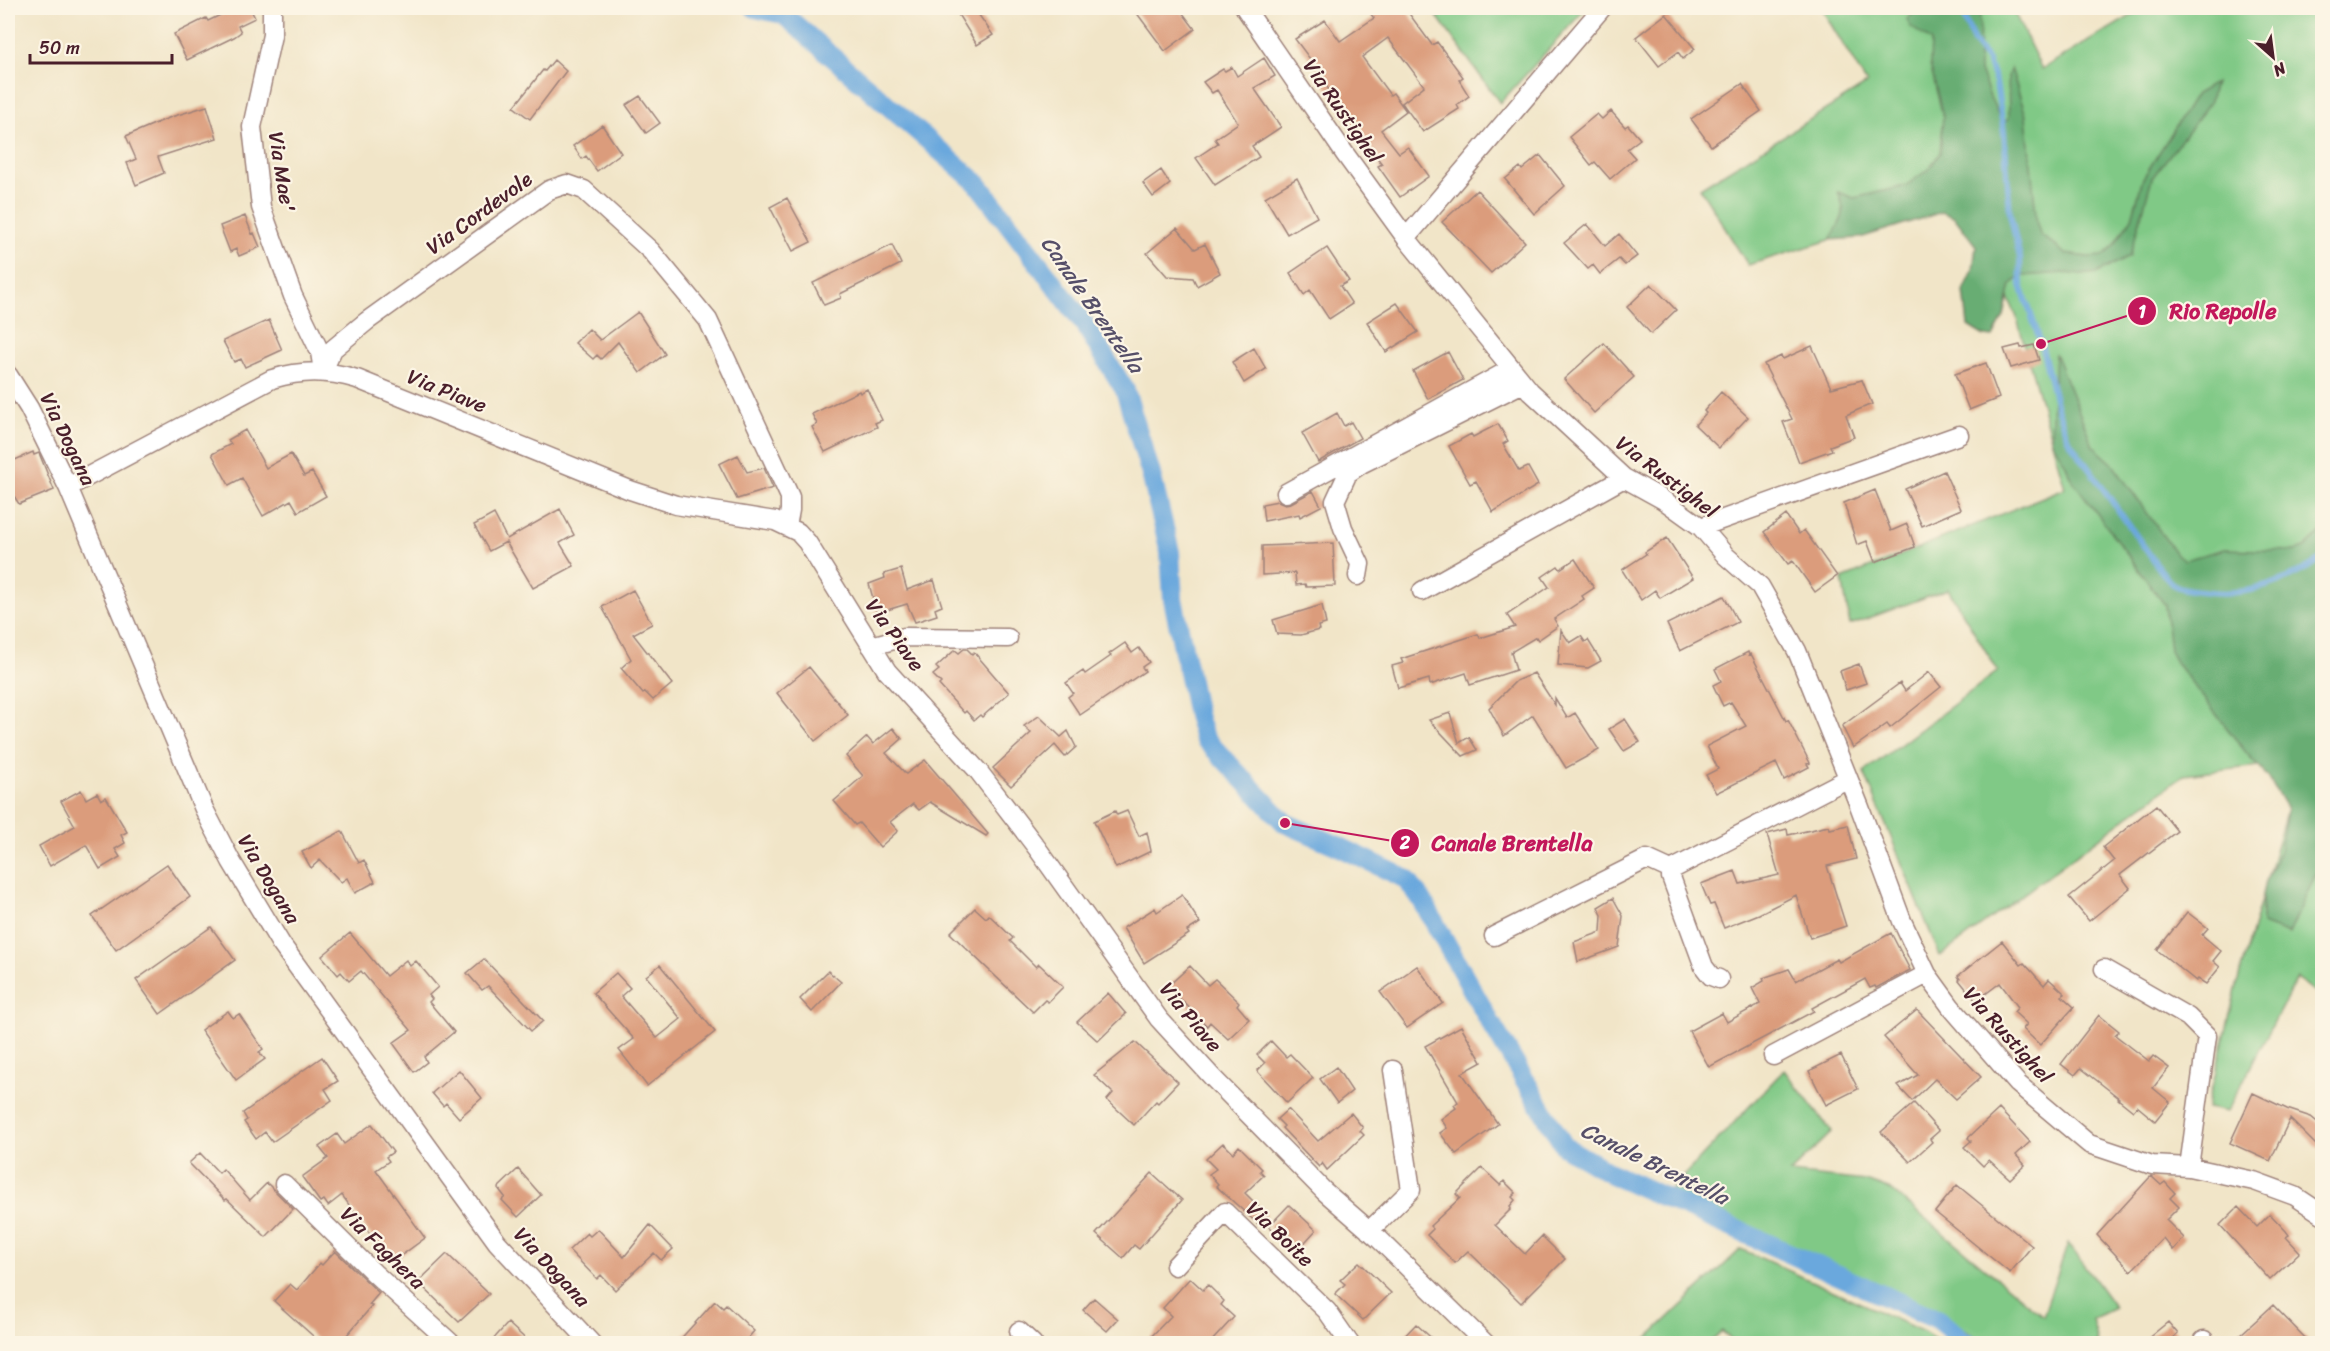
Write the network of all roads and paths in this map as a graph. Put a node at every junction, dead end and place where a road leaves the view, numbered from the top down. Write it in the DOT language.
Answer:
graph roads {
  1 [pos="272,8"];
  2 [pos="1245,8"];
  3 [pos="1602,8"];
  4 [pos="1406,238"];
  5 [pos="323,371"];
  6 [pos="8,375"];
  7 [pos="1517,376"];
  8 [pos="1959,435"];
  9 [pos="1624,478"];
  10 [pos="68,487"];
  11 [pos="1286,493"];
  12 [pos="787,525"];
  13 [pos="1701,527"];
  14 [pos="1358,576"];
  15 [pos="1422,591"];
  16 [pos="1008,638"];
  17 [pos="871,646"];
  18 [pos="1847,779"];
  19 [pos="1671,870"];
  20 [pos="1494,936"];
  21 [pos="2104,969"];
  22 [pos="1927,974"];
  23 [pos="1719,980"];
  24 [pos="1773,1056"];
  25 [pos="1393,1070"];
  26 [pos="2189,1167"];
  27 [pos="285,1184"];
  28 [pos="2322,1214"];
  29 [pos="1369,1231"];
  30 [pos="1176,1266"];
  31 [pos="452,1344"];
  32 [pos="592,1344"];
  33 [pos="1350,1344"];
  34 [pos="1486,1344"];
  1 -- 5 [label="street, Via Mae'"];
  2 -- 4 [label="street, Via Rustighel"];
  3 -- 4 [label="street"];
  4 -- 7 [label="street, Via Rustighel"];
  5 -- 10 [label="street, Via Piave"];
  5 -- 12 [label="street, Via Piave"];
  5 -- 12 [label="street, Via Cordevole"];
  6 -- 10 [label="street, Via Dogana"];
  7 -- 9 [label="street, Via Rustighel"];
  7 -- 11 [label="street"];
  7 -- 14 [label="street"];
  8 -- 13 [label="street"];
  9 -- 13 [label="street, Via Rustighel"];
  9 -- 15 [label="street"];
  10 -- 32 [label="street, Via Dogana"];
  12 -- 17 [label="street, Via Piave"];
  13 -- 18 [label="street, Via Rustighel"];
  16 -- 17 [label="street"];
  17 -- 29 [label="street, Via Piave"];
  18 -- 19 [label="street"];
  18 -- 22 [label="street, Via Rustighel"];
  19 -- 20 [label="street"];
  19 -- 23 [label="street"];
  21 -- 26 [label="street"];
  22 -- 24 [label="street"];
  22 -- 26 [label="street, Via Rustighel"];
  25 -- 29 [label="street"];
  26 -- 28 [label="street, Via Rustighel"];
  27 -- 31 [label="street, Via Faghera"];
  29 -- 34 [label="street, Via Piave"];
  30 -- 33 [label="street, Via Boite"];
}
